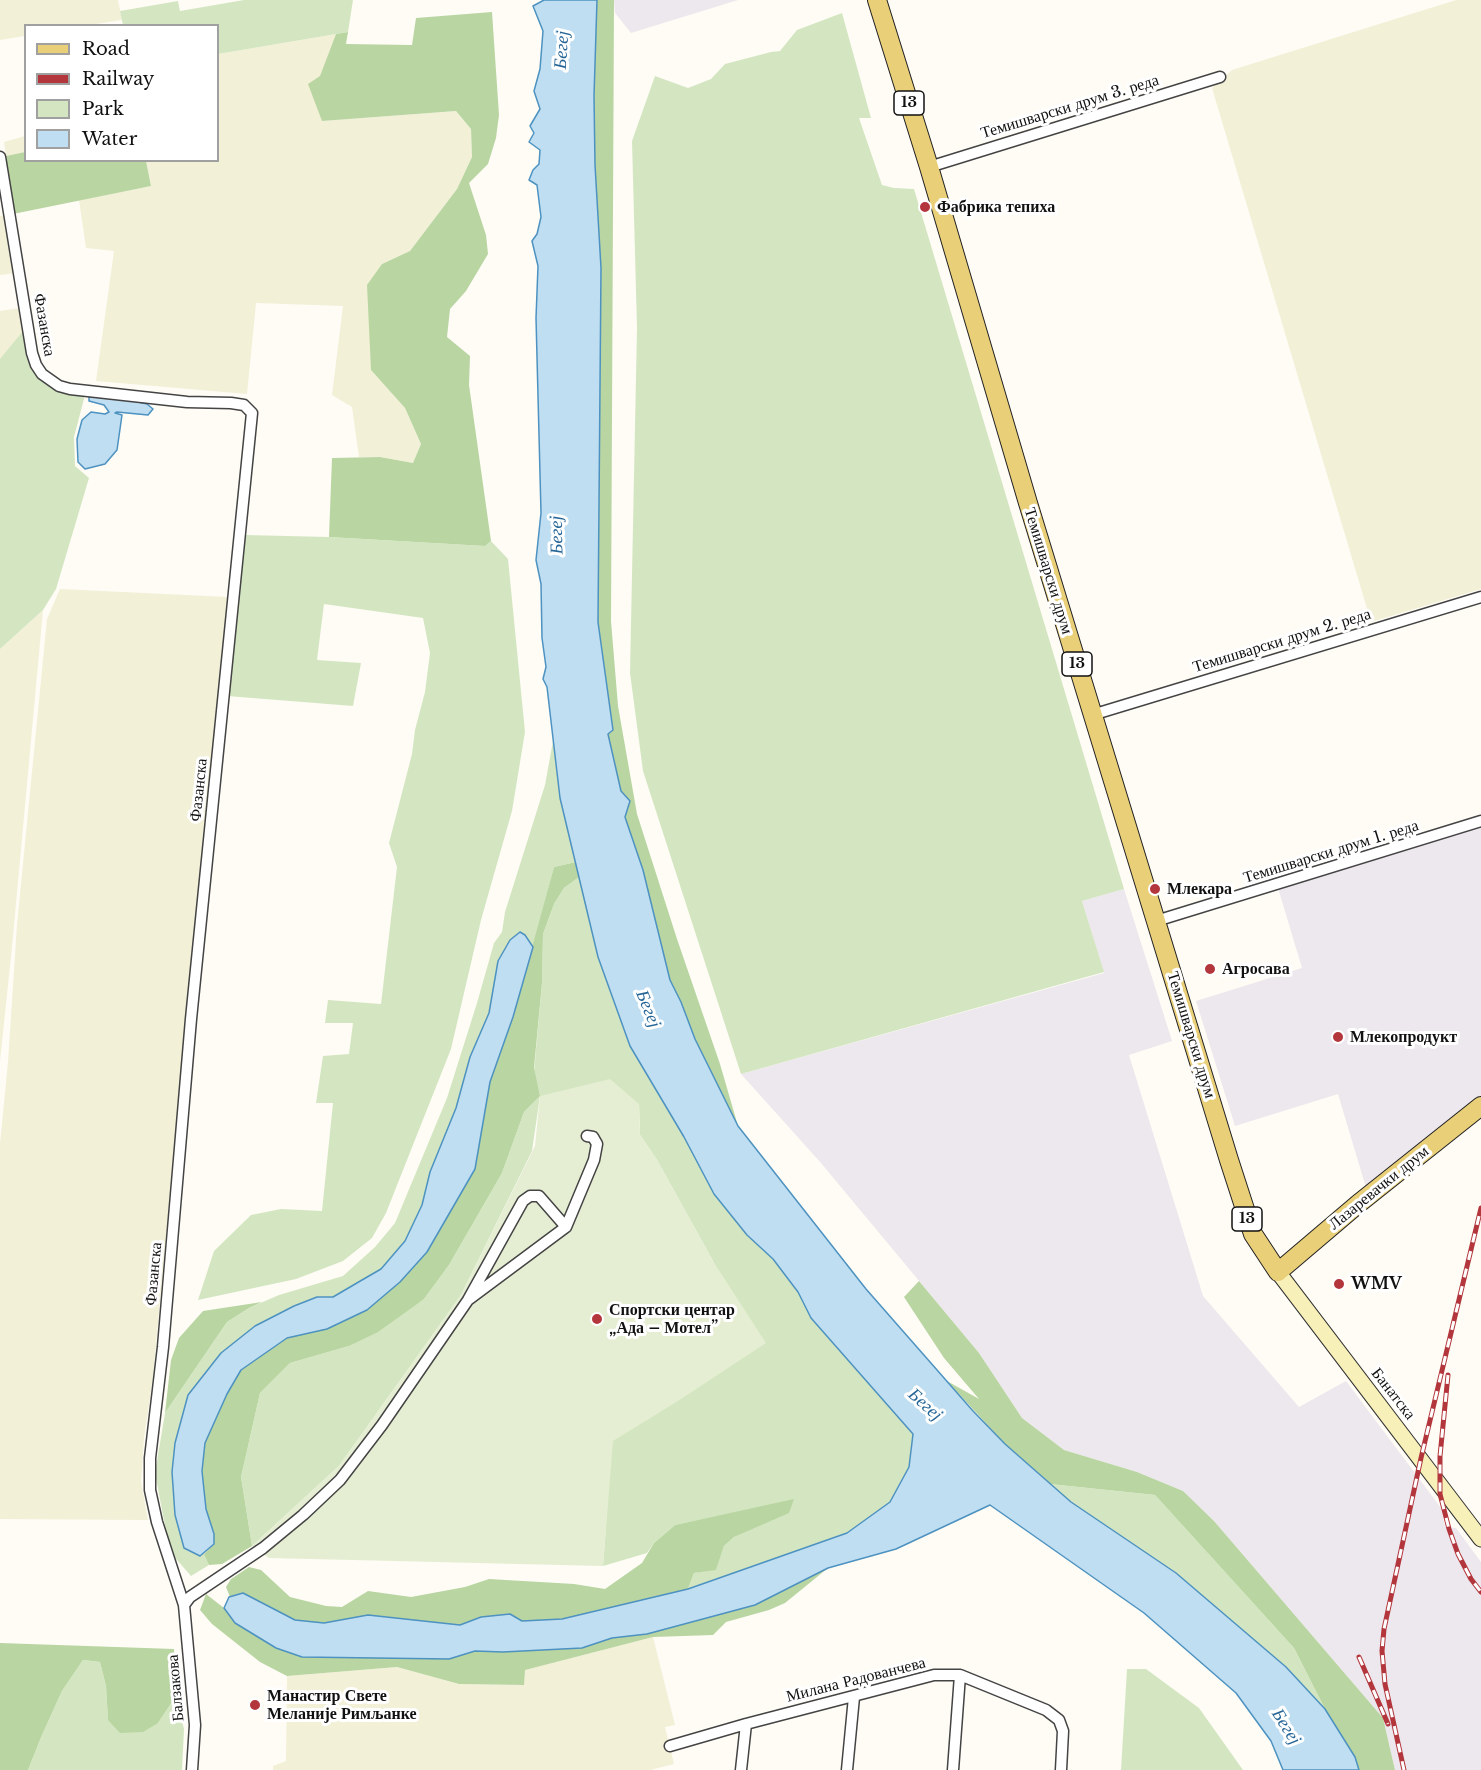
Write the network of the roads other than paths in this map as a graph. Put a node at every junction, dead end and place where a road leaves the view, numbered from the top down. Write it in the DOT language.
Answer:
graph roads {
  1 [pos="877,0"];
  2 [pos="1220,76"];
  3 [pos="0,157"];
  4 [pos="928,167"];
  5 [pos="1481,597"];
  6 [pos="1092,715"];
  7 [pos="1481,821"];
  8 [pos="1156,921"];
  9 [pos="1481,1106"];
  10 [pos="587,1136"];
  11 [pos="566,1227"];
  12 [pos="1278,1272"];
  13 [pos="468,1300"];
  14 [pos="1481,1539"];
  15 [pos="184,1605"];
  16 [pos="960,1675"];
  17 [pos="854,1697"];
  18 [pos="746,1724"];
  19 [pos="670,1746"];
  20 [pos="192,1770"];
  21 [pos="741,1770"];
  22 [pos="847,1770"];
  23 [pos="953,1770"];
  24 [pos="1061,1770"];
  1 -- 4 [label="main road, Темишварски друм / 13"];
  2 -- 4 [label="street, Темишварски друм 3. реда"];
  3 -- 15 [label="street, Фазанска"];
  4 -- 6 [label="main road, Темишварски друм / 13"];
  5 -- 6 [label="street, Темишварски друм 2. реда"];
  6 -- 8 [label="main road, Темишварски друм / 13"];
  7 -- 8 [label="street, Темишварски друм 1. реда"];
  8 -- 12 [label="main road, Темишварски друм / 13"];
  9 -- 12 [label="main road, Лазаревачки друм"];
  10 -- 11 [label="street"];
  11 -- 13 [label="street"];
  11 -- 13 [label="street"];
  12 -- 14 [label="main road, Банатска"];
  13 -- 15 [label="street"];
  15 -- 20 [label="street, Балзакова"];
  16 -- 17 [label="street, Милана Радованчева"];
  16 -- 23 [label="street"];
  16 -- 24 [label="street, Милана Радованчева"];
  17 -- 18 [label="street, Милана Радованчева"];
  17 -- 22 [label="street"];
  18 -- 19 [label="street, Милана Радованчева"];
  18 -- 21 [label="street"];
}
